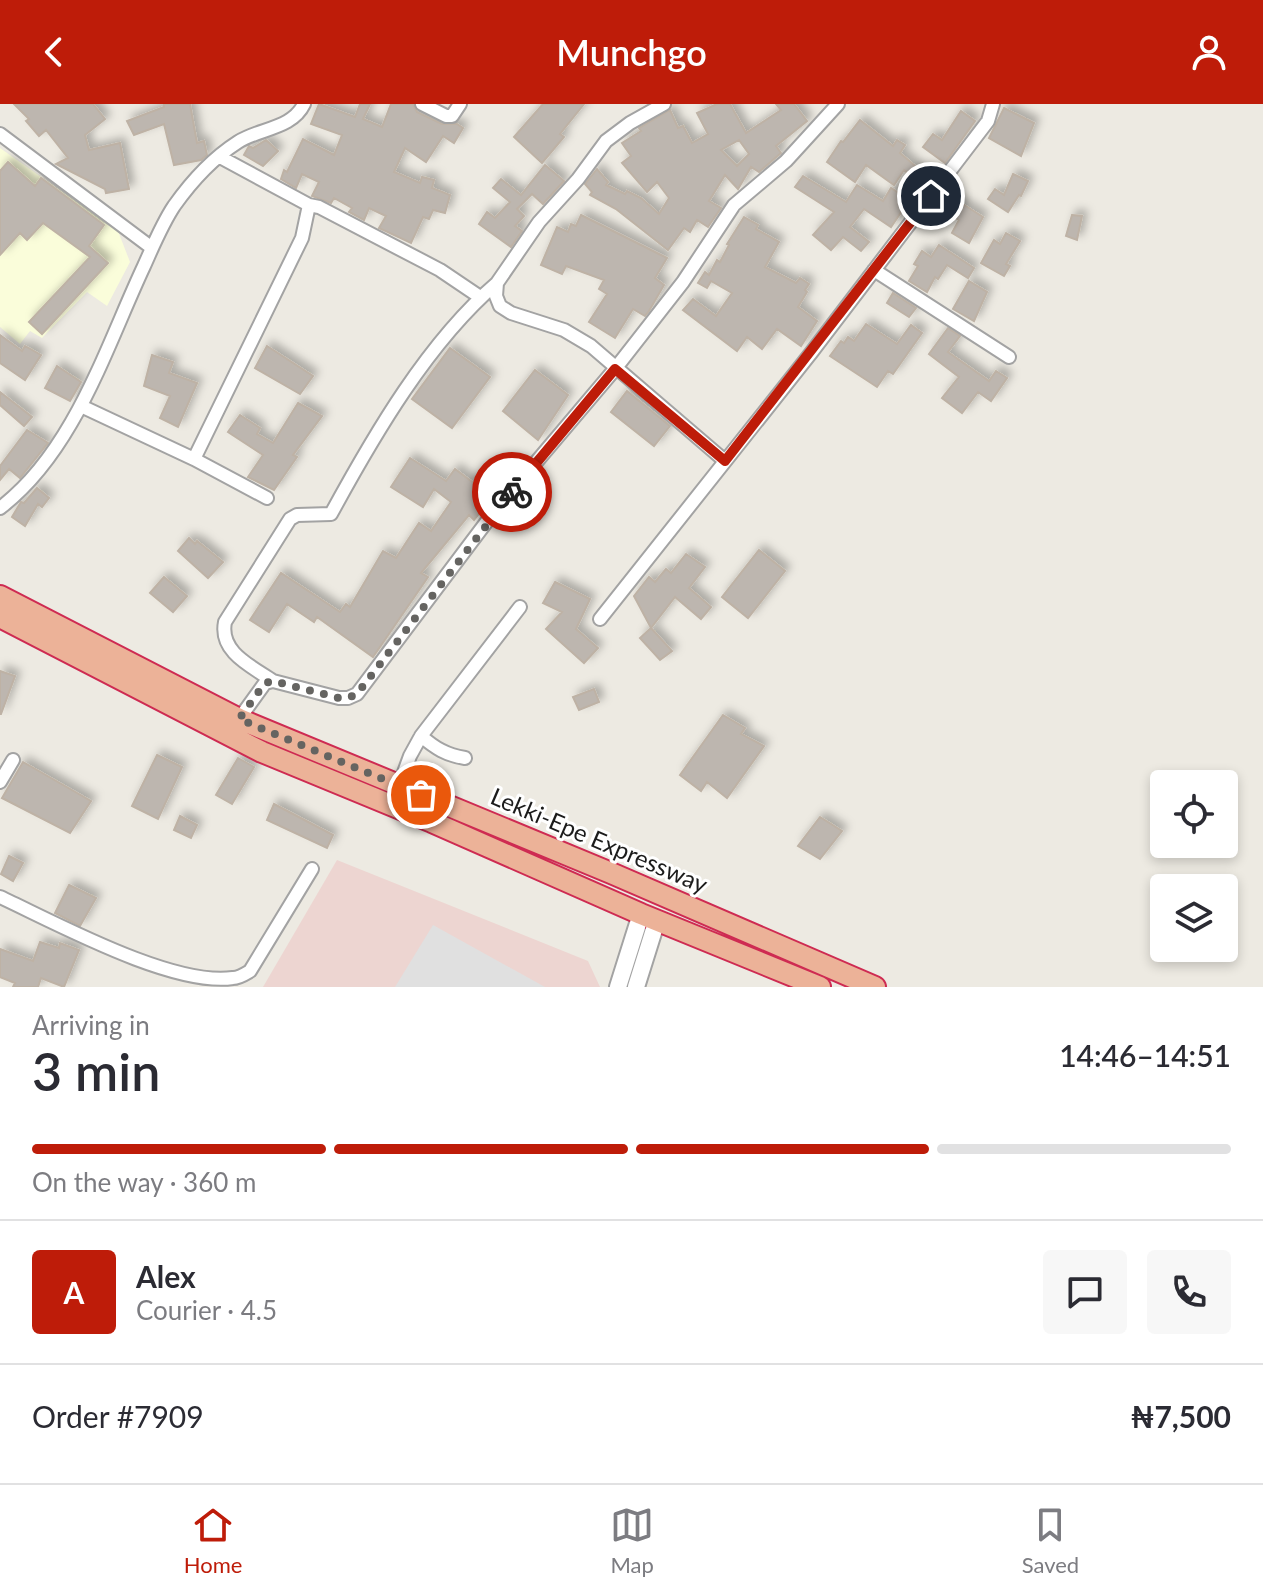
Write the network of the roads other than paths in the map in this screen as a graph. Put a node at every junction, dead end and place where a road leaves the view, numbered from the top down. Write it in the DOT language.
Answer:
graph roads {
  1 [pos="304,104"];
  2 [pos="422,104"];
  3 [pos="460,104"];
  4 [pos="664,104"];
  5 [pos="838,104"];
  6 [pos="993,104"];
  7 [pos="0,134"];
  8 [pos="220,157"];
  9 [pos="309,205"];
  10 [pos="152,248"];
  11 [pos="874,270"];
  12 [pos="497,283"];
  13 [pos="480,297"];
  14 [pos="1009,357"];
  15 [pos="615,369"];
  16 [pos="81,406"];
  17 [pos="194,459"];
  18 [pos="725,461"];
  19 [pos="267,498"];
  20 [pos="0,508"];
  21 [pos="0,596"];
  22 [pos="520,607"];
  23 [pos="0,617"];
  24 [pos="600,619"];
  25 [pos="273,681"];
  26 [pos="239,719"];
  27 [pos="421,736"];
  28 [pos="465,758"];
  29 [pos="13,760"];
  30 [pos="0,782"];
  31 [pos="399,786"];
  32 [pos="312,869"];
  33 [pos="0,897"];
  34 [pos="649,917"];
  35 [pos="634,962"];
  36 [pos="782,980"];
  37 [pos="809,985"];
  38 [pos="618,987"];
  39 [pos="636,987"];
  40 [pos="875,987"];
  1 -- 8 [label="street"];
  2 -- 3 [label="street"];
  4 -- 12 [label="street"];
  5 -- 15 [label="street"];
  6 -- 11 [label="street"];
  7 -- 10 [label="street"];
  8 -- 9 [label="street"];
  8 -- 10 [label="street"];
  9 -- 13 [label="street"];
  9 -- 17 [label="street"];
  10 -- 16 [label="street"];
  11 -- 14 [label="street"];
  11 -- 18 [label="street"];
  12 -- 13 [label="street"];
  12 -- 15 [label="street"];
  13 -- 25 [label="street"];
  15 -- 18 [label="street"];
  15 -- 25 [label="street"];
  16 -- 17 [label="street"];
  16 -- 20 [label="street"];
  17 -- 19 [label="street"];
  18 -- 24 [label="street"];
  21 -- 26 [label="highway, Lekki-Epe Expressway"];
  22 -- 27 [label="street"];
  23 -- 34 [label="highway, Lekki-Epe Expressway"];
  25 -- 26 [label="street"];
  26 -- 31 [label="highway, Lekki-Epe Expressway"];
  27 -- 28 [label="street"];
  27 -- 31 [label="street"];
  29 -- 30 [label="street"];
  31 -- 40 [label="highway, Lekki-Epe Expressway"];
  32 -- 33 [label="street"];
  34 -- 35 [label="street"];
  34 -- 36 [label="highway, Lekki-Epe Expressway"];
  35 -- 38 [label="street"];
  35 -- 39 [label="street"];
  36 -- 37 [label="highway, Lekki-Epe Expressway"];
}
